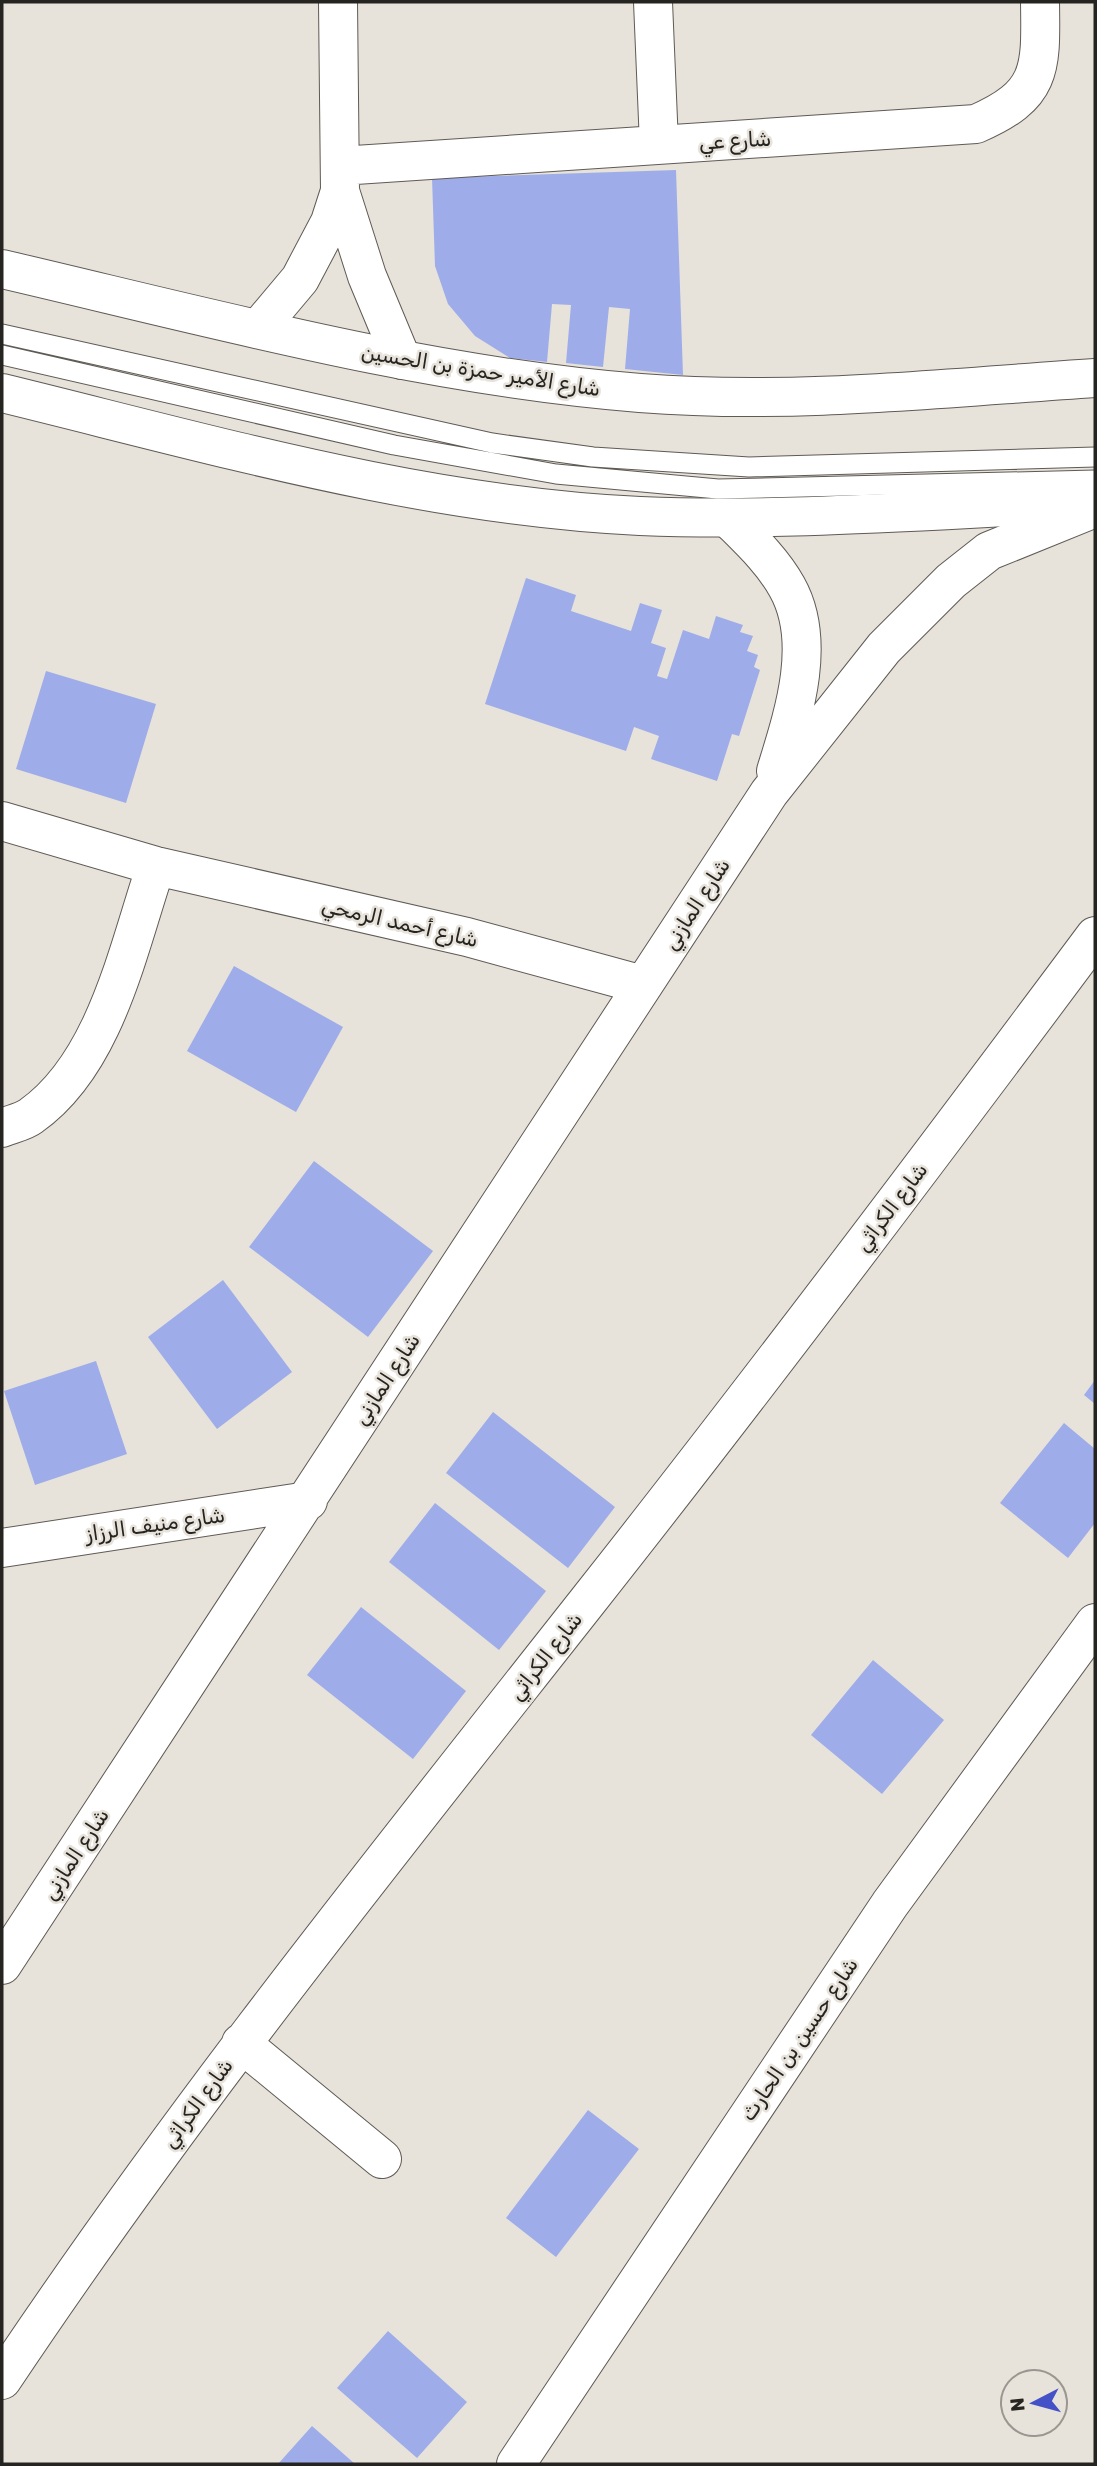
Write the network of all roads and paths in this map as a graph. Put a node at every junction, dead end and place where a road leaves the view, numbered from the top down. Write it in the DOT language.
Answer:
graph roads {
  1 [pos="338,2"];
  2 [pos="653,2"];
  3 [pos="1040,2"];
  4 [pos="659,144"];
  5 [pos="340,178"];
  6 [pos="2,269"];
  7 [pos="258,329"];
  8 [pos="2,334"];
  9 [pos="2,355"];
  10 [pos="402,360"];
  11 [pos="1095,378"];
  12 [pos="2,393"];
  13 [pos="1095,457"];
  14 [pos="1095,480"];
  15 [pos="1095,506"];
  16 [pos="728,518"];
  17 [pos="769,793"];
  18 [pos="2,821"];
  19 [pos="156,866"];
  20 [pos="1095,936"];
  21 [pos="643,985"];
  22 [pos="2,1128"];
  23 [pos="307,1501"];
  24 [pos="2,1548"];
  25 [pos="1095,1623"];
  26 [pos="2,1965"];
  27 [pos="240,2043"];
  28 [pos="382,2159"];
  29 [pos="2,2380"];
  30 [pos="516,2464"];
  1 -- 5 [label="street"];
  2 -- 4 [label="street"];
  3 -- 4 [label="street, شارع عي"];
  4 -- 5 [label="street, شارع عي"];
  5 -- 7 [label="street"];
  5 -- 10 [label="street"];
  6 -- 7 [label="street, شارع الأمير حمزة بن الحسين"];
  7 -- 10 [label="street, شارع الأمير حمزة بن الحسين"];
  8 -- 13 [label="lane"];
  9 -- 14 [label="lane"];
  10 -- 11 [label="street, شارع الأمير حمزة بن الحسين"];
  12 -- 16 [label="street"];
  15 -- 16 [label="street"];
  15 -- 17 [label="street, شارع المازني"];
  16 -- 17 [label="street, شارع المازني"];
  17 -- 21 [label="street, شارع المازني"];
  18 -- 19 [label="street, شارع أحمد الرمحي"];
  19 -- 21 [label="street, شارع أحمد الرمحي"];
  19 -- 22 [label="street"];
  20 -- 27 [label="street, شارع الكراثي"];
  21 -- 23 [label="street, شارع المازني"];
  23 -- 24 [label="street, شارع منيف الرزاز"];
  23 -- 26 [label="street, شارع المازني"];
  25 -- 30 [label="street, شارع حسين بن الحارث"];
  27 -- 28 [label="street"];
  27 -- 29 [label="street, شارع الكراثي"];
}
